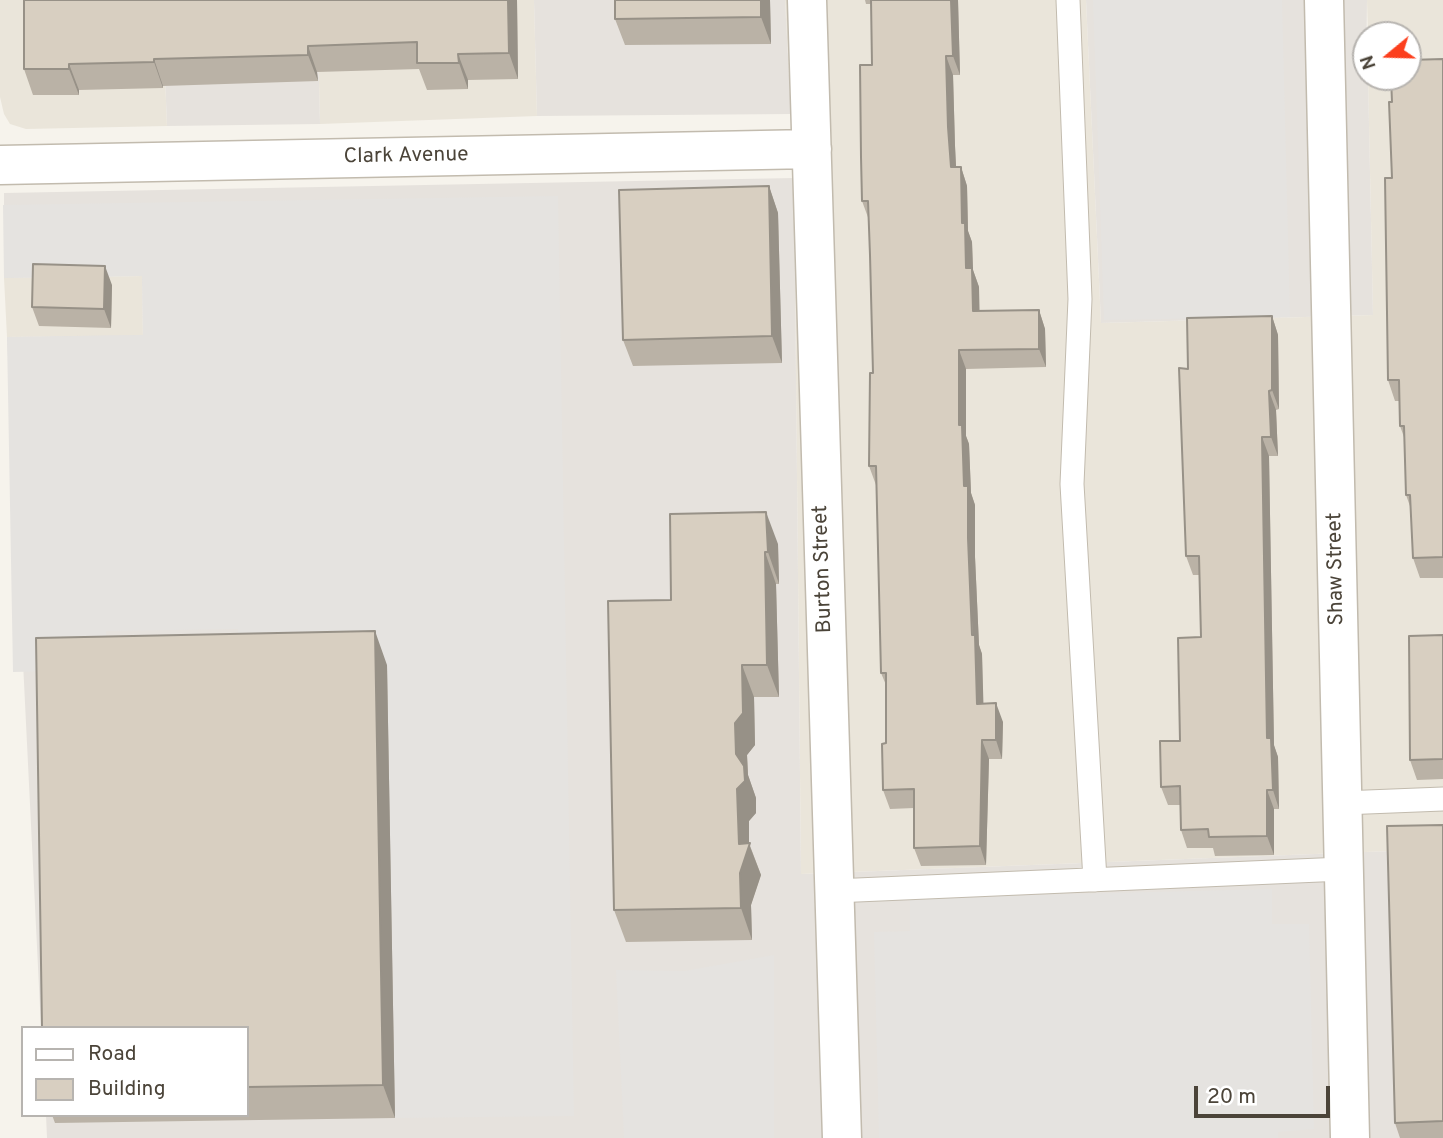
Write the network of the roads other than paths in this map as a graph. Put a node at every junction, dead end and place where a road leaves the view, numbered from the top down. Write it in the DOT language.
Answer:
graph roads {
  1 [pos="807,0"];
  2 [pos="1068,0"];
  3 [pos="1324,0"];
  4 [pos="812,149"];
  5 [pos="0,165"];
  6 [pos="1443,799"];
  7 [pos="1342,803"];
  8 [pos="1343,869"];
  9 [pos="1095,880"];
  10 [pos="834,891"];
  11 [pos="842,1138"];
  12 [pos="1350,1138"];
  1 -- 4 [label="street, Burton Street"];
  2 -- 9 [label="lane"];
  3 -- 7 [label="street, Shaw Street"];
  4 -- 5 [label="street, Clark Avenue"];
  4 -- 10 [label="street, Burton Street"];
  6 -- 7 [label="lane"];
  7 -- 8 [label="street, Shaw Street"];
  8 -- 9 [label="lane"];
  8 -- 12 [label="street, Shaw Street"];
  9 -- 10 [label="lane"];
  10 -- 11 [label="street, Burton Street"];
}
